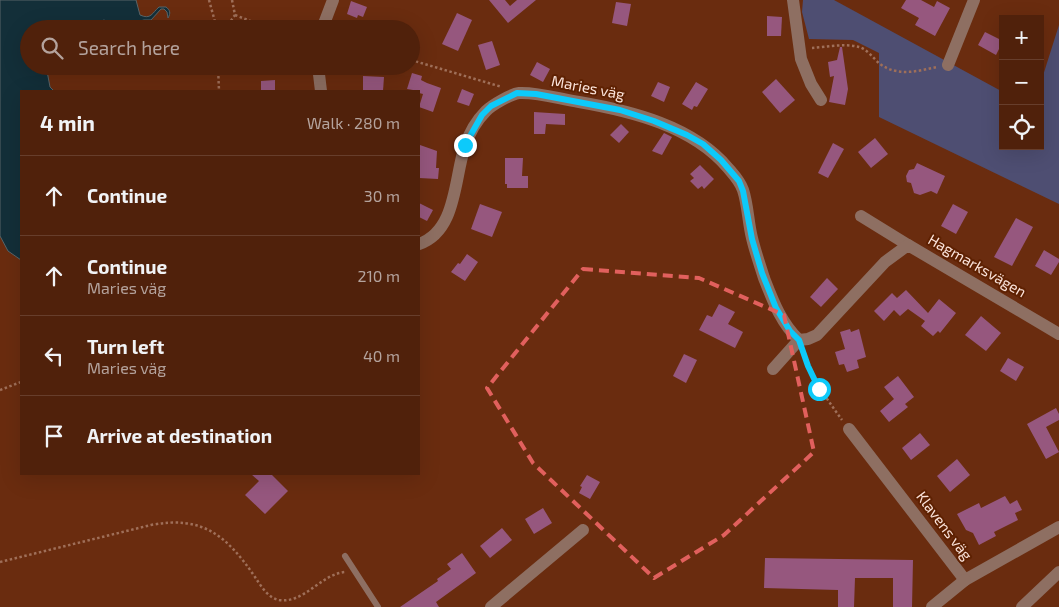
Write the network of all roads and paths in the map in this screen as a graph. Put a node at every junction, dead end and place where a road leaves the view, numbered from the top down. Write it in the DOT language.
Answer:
graph roads {
  1 [pos="209,0"];
  2 [pos="232,0"];
  3 [pos="333,0"];
  4 [pos="793,0"];
  5 [pos="974,0"];
  6 [pos="235,15"];
  7 [pos="215,20"];
  8 [pos="231,20"];
  9 [pos="248,20"];
  10 [pos="325,20"];
  11 [pos="800,48"];
  12 [pos="420,63"];
  13 [pos="948,65"];
  14 [pos="218,75"];
  15 [pos="319,75"];
  16 [pos="219,90"];
  17 [pos="321,90"];
  18 [pos="517,93"];
  19 [pos="821,100"];
  20 [pos="860,216"];
  21 [pos="420,244"];
  22 [pos="908,245"];
  23 [pos="1059,334"];
  24 [pos="799,340"];
  25 [pos="773,369"];
  26 [pos="20,382"];
  27 [pos="0,390"];
  28 [pos="849,429"];
  29 [pos="1059,527"];
  30 [pos="584,530"];
  31 [pos="345,556"];
  32 [pos="0,562"];
  33 [pos="1059,572"];
  34 [pos="356,573"];
  35 [pos="965,580"];
  36 [pos="378,607"];
  37 [pos="490,607"];
  38 [pos="932,607"];
  39 [pos="1022,607"];
  1 -- 7 [label="path"];
  2 -- 6 [label="path"];
  3 -- 10 [label="street"];
  4 -- 11 [label="street"];
  5 -- 13 [label="street"];
  6 -- 8 [label="path"];
  6 -- 9 [label="path"];
  11 -- 13 [label="path"];
  11 -- 19 [label="street"];
  12 -- 18 [label="path"];
  14 -- 16 [label="path"];
  15 -- 17 [label="street"];
  18 -- 21 [label="street"];
  18 -- 24 [label="street, Maries väg"];
  20 -- 22 [label="street"];
  22 -- 23 [label="street, Hagmarksvägen"];
  22 -- 24 [label="street, Hagmarksvägen"];
  24 -- 25 [label="street, Hagmarksvägen"];
  24 -- 28 [label="path"];
  26 -- 27 [label="path"];
  28 -- 35 [label="street, Klavens väg"];
  29 -- 35 [label="street, Klavens väg"];
  30 -- 37 [label="street"];
  31 -- 34 [label="lane"];
  32 -- 34 [label="path"];
  33 -- 39 [label="street"];
  34 -- 36 [label="lane"];
  35 -- 38 [label="street"];
}
